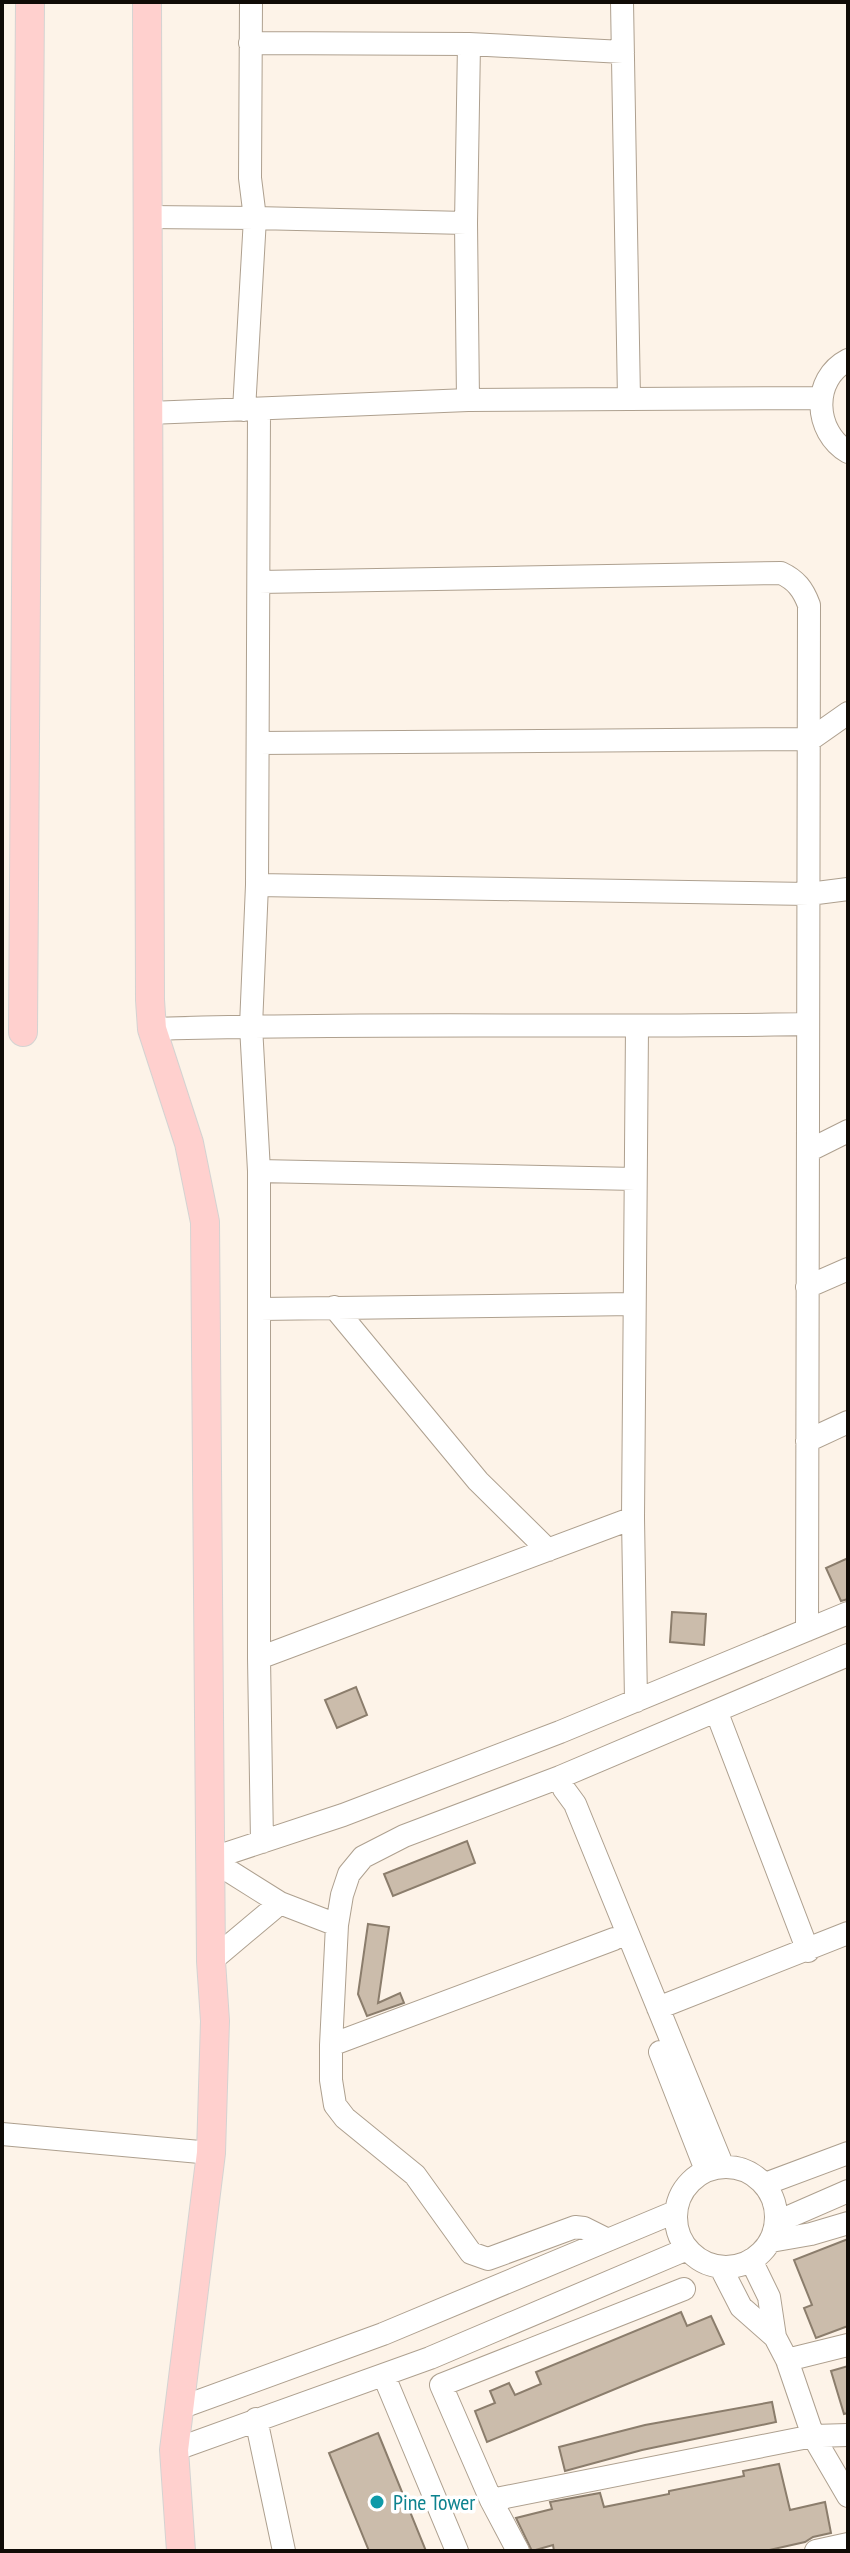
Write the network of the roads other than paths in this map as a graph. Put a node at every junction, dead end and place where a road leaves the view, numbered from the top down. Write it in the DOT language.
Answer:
graph roads {
  1 [pos="30,2"];
  2 [pos="147,2"];
  3 [pos="251,2"];
  4 [pos="622,2"];
  5 [pos="250,43"];
  6 [pos="469,44"];
  7 [pos="623,52"];
  8 [pos="148,217"];
  9 [pos="255,218"];
  10 [pos="466,223"];
  11 [pos="848,360"];
  12 [pos="821,398"];
  13 [pos="629,399"];
  14 [pos="468,400"];
  15 [pos="251,410"];
  16 [pos="149,413"];
  17 [pos="848,452"];
  18 [pos="259,582"];
  19 [pos="848,713"];
  20 [pos="811,739"];
  21 [pos="258,743"];
  22 [pos="257,885"];
  23 [pos="848,889"];
  24 [pos="809,894"];
  25 [pos="807,1024"];
  26 [pos="251,1026"];
  27 [pos="637,1027"];
  28 [pos="152,1029"];
  29 [pos="12,1033"];
  30 [pos="848,1131"];
  31 [pos="808,1151"];
  32 [pos="259,1171"];
  33 [pos="635,1179"];
  34 [pos="848,1269"];
  35 [pos="807,1287"];
  36 [pos="634,1304"];
  37 [pos="334,1307"];
  38 [pos="260,1309"];
  39 [pos="848,1422"];
  40 [pos="807,1441"];
  41 [pos="633,1518"];
  42 [pos="548,1550"];
  43 [pos="848,1613"];
  44 [pos="807,1630"];
  45 [pos="848,1655"];
  46 [pos="259,1658"];
  47 [pos="636,1701"];
  48 [pos="717,1713"];
  49 [pos="562,1783"];
  50 [pos="262,1842"];
  51 [pos="210,1859"];
  52 [pos="280,1903"];
  53 [pos="337,1925"];
  54 [pos="848,1933"];
  55 [pos="614,1939"];
  56 [pos="808,1951"];
  57 [pos="211,1961"];
  58 [pos="658,2008"];
  59 [pos="331,2045"];
  60 [pos="2,2134"];
  61 [pos="211,2153"];
  62 [pos="848,2153"];
  63 [pos="715,2169"];
  64 [pos="765,2184"];
  65 [pos="848,2191"];
  66 [pos="675,2212"];
  67 [pos="848,2223"];
  68 [pos="774,2231"];
  69 [pos="608,2240"];
  70 [pos="687,2249"];
  71 [pos="751,2260"];
  72 [pos="721,2268"];
  73 [pos="684,2289"];
  74 [pos="775,2337"];
  75 [pos="848,2345"];
  76 [pos="787,2360"];
  77 [pos="384,2376"];
  78 [pos="177,2409"];
  79 [pos="256,2419"];
  80 [pos="848,2435"];
  81 [pos="813,2436"];
  82 [pos="174,2450"];
  83 [pos="848,2496"];
  84 [pos="491,2500"];
  85 [pos="848,2544"];
  86 [pos="181,2551"];
  87 [pos="284,2551"];
  88 [pos="457,2551"];
  89 [pos="518,2551"];
  90 [pos="816,2551"];
  1 -- 29 [label="main road"];
  2 -- 8 [label="main road"];
  3 -- 5 [label="street"];
  4 -- 7 [label="street"];
  5 -- 6 [label="street"];
  5 -- 9 [label="street"];
  6 -- 7 [label="street"];
  6 -- 10 [label="street"];
  7 -- 13 [label="street"];
  8 -- 9 [label="street"];
  8 -- 16 [label="main road"];
  9 -- 10 [label="street"];
  9 -- 15 [label="street"];
  10 -- 14 [label="street"];
  11 -- 12 [label="street"];
  12 -- 13 [label="street"];
  12 -- 17 [label="street"];
  13 -- 14 [label="street"];
  14 -- 15 [label="street"];
  15 -- 16 [label="street"];
  15 -- 18 [label="street"];
  16 -- 28 [label="main road"];
  18 -- 20 [label="street"];
  18 -- 21 [label="street"];
  19 -- 20 [label="street"];
  20 -- 21 [label="street"];
  20 -- 24 [label="street"];
  21 -- 22 [label="street"];
  22 -- 24 [label="street"];
  22 -- 26 [label="street"];
  23 -- 24 [label="street"];
  24 -- 25 [label="street"];
  25 -- 27 [label="street"];
  25 -- 31 [label="street"];
  26 -- 27 [label="street"];
  26 -- 28 [label="street"];
  26 -- 32 [label="street"];
  27 -- 33 [label="street"];
  28 -- 51 [label="main road"];
  30 -- 31 [label="street"];
  31 -- 35 [label="street"];
  32 -- 33 [label="street"];
  32 -- 38 [label="street"];
  33 -- 36 [label="street"];
  34 -- 35 [label="street"];
  35 -- 40 [label="street"];
  36 -- 37 [label="street"];
  36 -- 41 [label="street"];
  37 -- 38 [label="street"];
  37 -- 42 [label="street"];
  38 -- 46 [label="street"];
  39 -- 40 [label="street"];
  40 -- 44 [label="street"];
  41 -- 42 [label="street"];
  41 -- 47 [label="street"];
  42 -- 46 [label="street"];
  43 -- 44 [label="street"];
  44 -- 47 [label="street"];
  45 -- 48 [label="street"];
  46 -- 50 [label="street"];
  47 -- 50 [label="street"];
  48 -- 49 [label="street"];
  48 -- 56 [label="street"];
  49 -- 53 [label="street"];
  49 -- 55 [label="street"];
  49 -- 58 [label="street"];
  50 -- 51 [label="street"];
  51 -- 52 [label="street"];
  51 -- 57 [label="main road"];
  52 -- 53 [label="street"];
  52 -- 57 [label="street"];
  53 -- 59 [label="street"];
  54 -- 56 [label="street"];
  55 -- 59 [label="street"];
  55 -- 63 [label="street"];
  56 -- 58 [label="street"];
  57 -- 61 [label="main road"];
  58 -- 63 [label="street"];
  59 -- 69 [label="street"];
  60 -- 61 [label="street"];
  61 -- 78 [label="main road"];
  62 -- 64 [label="street"];
  63 -- 64 [label="street"];
  63 -- 66 [label="street"];
  64 -- 68 [label="street"];
  65 -- 68 [label="street"];
  66 -- 69 [label="street"];
  66 -- 70 [label="street"];
  67 -- 68 [label="street"];
  68 -- 71 [label="street"];
  69 -- 78 [label="street"];
  70 -- 72 [label="street"];
  70 -- 77 [label="street"];
  71 -- 72 [label="street"];
  71 -- 74 [label="street"];
  72 -- 74 [label="street"];
  73 -- 84 [label="street"];
  74 -- 76 [label="street"];
  75 -- 76 [label="street"];
  76 -- 81 [label="street"];
  77 -- 79 [label="street"];
  77 -- 88 [label="street"];
  78 -- 82 [label="main road"];
  79 -- 82 [label="street"];
  79 -- 87 [label="street"];
  80 -- 81 [label="street"];
  81 -- 83 [label="street"];
  81 -- 84 [label="street"];
  82 -- 86 [label="main road"];
  84 -- 89 [label="street"];
  85 -- 90 [label="street"];
}
